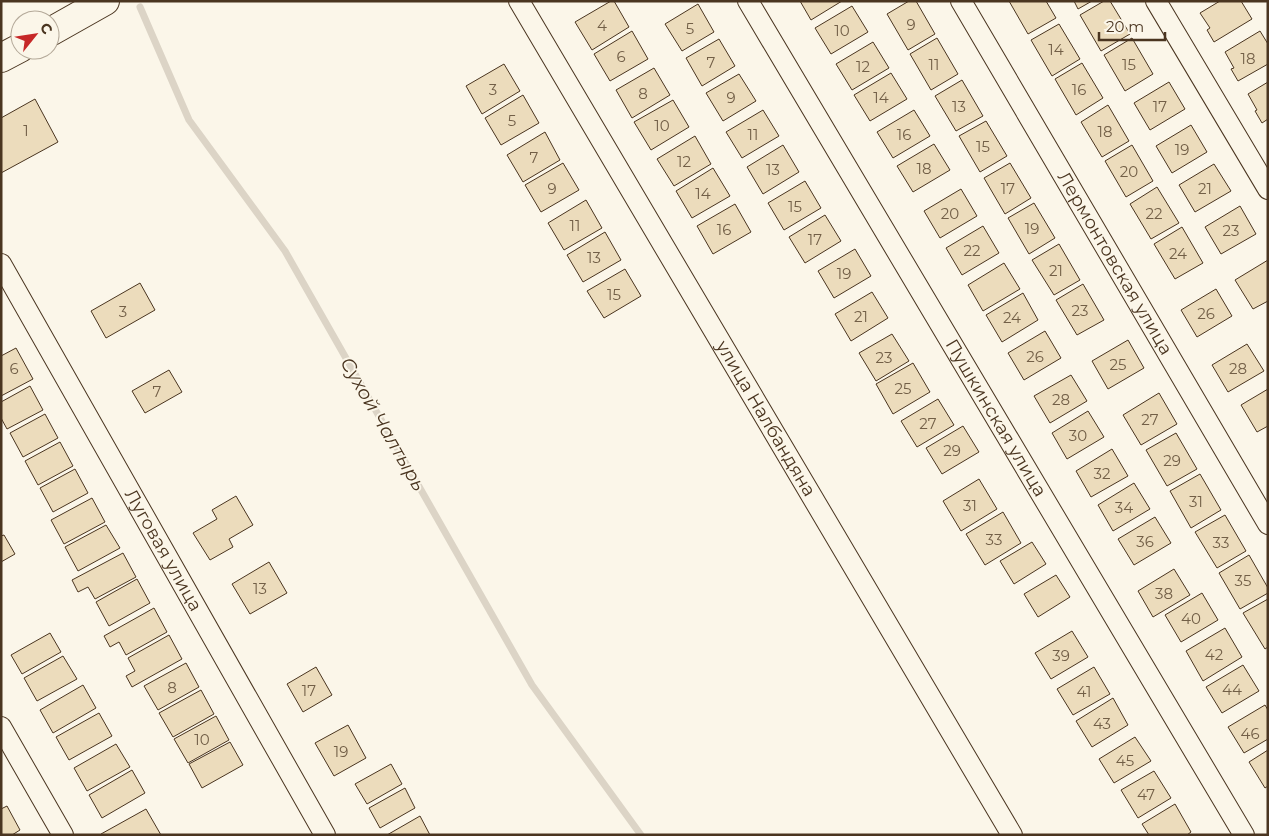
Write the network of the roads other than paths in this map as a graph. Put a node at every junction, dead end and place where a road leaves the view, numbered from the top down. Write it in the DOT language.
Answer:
graph roads {
  1 [pos="81,1"];
  2 [pos="105,1"];
  3 [pos="520,1"];
  4 [pos="748,1"];
  5 [pos="961,1"];
  6 [pos="1156,1"];
  7 [pos="60,13"];
  8 [pos="60,26"];
  9 [pos="1268,189"];
  10 [pos="1,264"];
  11 [pos="1268,524"];
  12 [pos="1,727"];
  13 [pos="62,835"];
  14 [pos="325,835"];
  15 [pos="1012,835"];
  16 [pos="1244,835"];
  1 -- 7 [label="main road"];
  2 -- 8 [label="main road"];
  3 -- 15 [label="street, улица Налбандяна"];
  4 -- 16 [label="street, Пушкинская улица"];
  5 -- 11 [label="street, Лермонтовская улица"];
  6 -- 9 [label="street"];
  10 -- 14 [label="street, Луговая улица"];
  12 -- 13 [label="street"];
}
